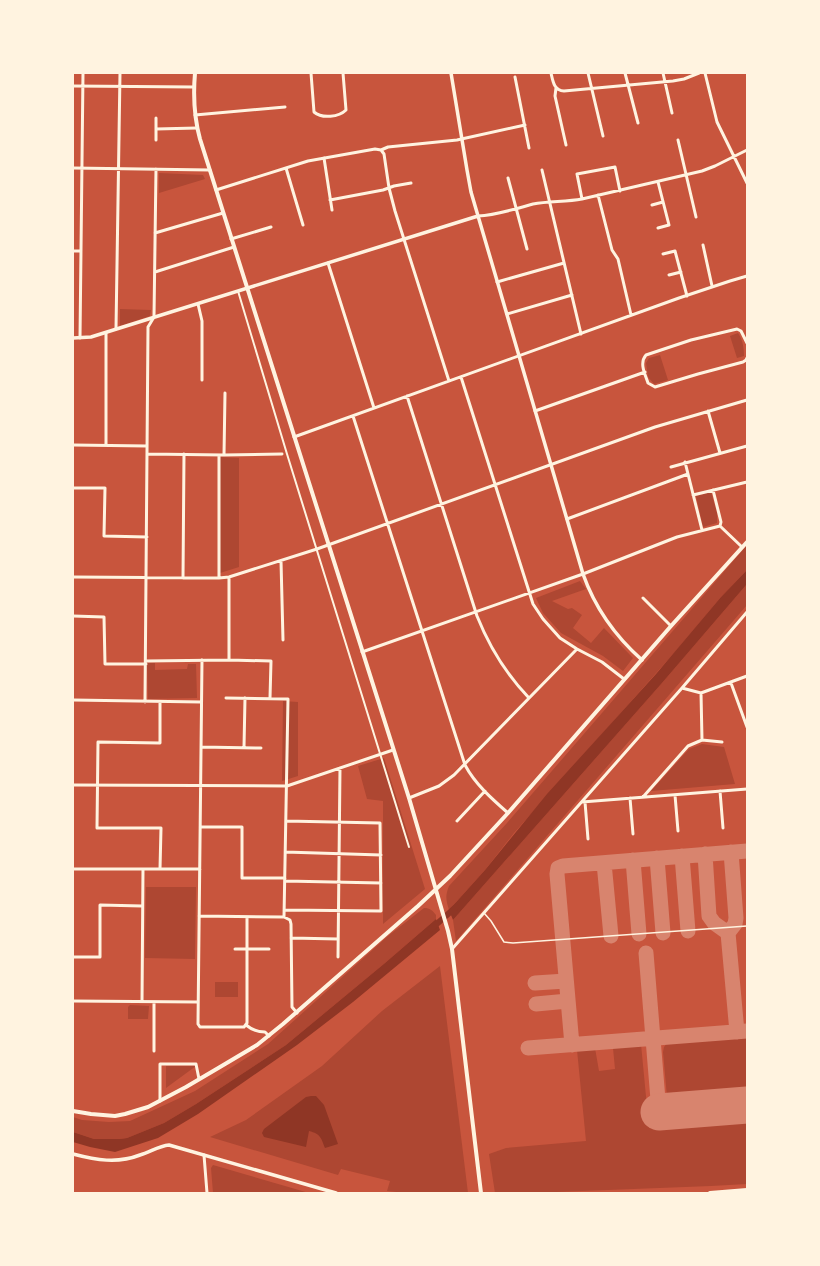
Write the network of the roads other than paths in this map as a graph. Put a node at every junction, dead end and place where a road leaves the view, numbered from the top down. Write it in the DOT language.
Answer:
graph roads {
  1 [pos="83,73"];
  2 [pos="120,73"];
  3 [pos="195,73"];
  4 [pos="311,73"];
  5 [pos="343,73"];
  6 [pos="451,73"];
  7 [pos="551,73"];
  8 [pos="588,73"];
  9 [pos="625,73"];
  10 [pos="663,73"];
  11 [pos="698,73"];
  12 [pos="705,73"];
  13 [pos="515,77"];
  14 [pos="665,82"];
  15 [pos="628,85"];
  16 [pos="73,86"];
  17 [pos="83,86"];
  18 [pos="120,87"];
  19 [pos="194,88"];
  20 [pos="556,88"];
  21 [pos="591,88"];
  22 [pos="285,107"];
  23 [pos="672,112"];
  24 [pos="195,114"];
  25 [pos="156,118"];
  26 [pos="638,123"];
  27 [pos="524,125"];
  28 [pos="197,128"];
  29 [pos="156,129"];
  30 [pos="603,136"];
  31 [pos="462,138"];
  32 [pos="156,140"];
  33 [pos="678,140"];
  34 [pos="566,145"];
  35 [pos="529,148"];
  36 [pos="381,150"];
  37 [pos="747,150"];
  38 [pos="734,156"];
  39 [pos="324,158"];
  40 [pos="73,168"];
  41 [pos="82,168"];
  42 [pos="286,168"];
  43 [pos="119,169"];
  44 [pos="156,170"];
  45 [pos="210,170"];
  46 [pos="542,170"];
  47 [pos="687,176"];
  48 [pos="508,178"];
  49 [pos="658,182"];
  50 [pos="411,183"];
  51 [pos="747,183"];
  52 [pos="389,188"];
  53 [pos="216,190"];
  54 [pos="620,191"];
  55 [pos="598,195"];
  56 [pos="582,199"];
  57 [pos="330,200"];
  58 [pos="549,202"];
  59 [pos="663,202"];
  60 [pos="652,205"];
  61 [pos="516,209"];
  62 [pos="332,210"];
  63 [pos="223,213"];
  64 [pos="478,216"];
  65 [pos="696,217"];
  66 [pos="303,226"];
  67 [pos="271,227"];
  68 [pos="658,228"];
  69 [pos="155,233"];
  70 [pos="231,239"];
  71 [pos="404,239"];
  72 [pos="703,245"];
  73 [pos="234,247"];
  74 [pos="527,249"];
  75 [pos="73,251"];
  76 [pos="81,251"];
  77 [pos="663,254"];
  78 [pos="328,263"];
  79 [pos="564,263"];
  80 [pos="155,272"];
  81 [pos="681,272"];
  82 [pos="669,275"];
  83 [pos="747,276"];
  84 [pos="498,282"];
  85 [pos="712,286"];
  86 [pos="247,288"];
  87 [pos="238,291"];
  88 [pos="572,295"];
  89 [pos="687,296"];
  90 [pos="198,304"];
  91 [pos="507,314"];
  92 [pos="631,316"];
  93 [pos="154,317"];
  94 [pos="116,329"];
  95 [pos="106,332"];
  96 [pos="581,334"];
  97 [pos="73,338"];
  98 [pos="80,338"];
  99 [pos="747,343"];
  100 [pos="519,356"];
  101 [pos="747,358"];
  102 [pos="645,372"];
  103 [pos="461,377"];
  104 [pos="202,380"];
  105 [pos="449,381"];
  106 [pos="225,393"];
  107 [pos="407,396"];
  108 [pos="747,400"];
  109 [pos="374,408"];
  110 [pos="535,411"];
  111 [pos="708,411"];
  112 [pos="353,416"];
  113 [pos="294,437"];
  114 [pos="73,445"];
  115 [pos="106,445"];
  116 [pos="147,446"];
  117 [pos="747,446"];
  118 [pos="720,452"];
  119 [pos="147,454"];
  120 [pos="184,454"];
  121 [pos="282,454"];
  122 [pos="287,454"];
  123 [pos="219,455"];
  124 [pos="224,455"];
  125 [pos="685,462"];
  126 [pos="551,465"];
  127 [pos="671,467"];
  128 [pos="688,474"];
  129 [pos="747,482"];
  130 [pos="495,486"];
  131 [pos="73,488"];
  132 [pos="713,490"];
  133 [pos="693,495"];
  134 [pos="441,505"];
  135 [pos="567,519"];
  136 [pos="389,524"];
  137 [pos="720,526"];
  138 [pos="702,530"];
  139 [pos="147,537"];
  140 [pos="747,542"];
  141 [pos="328,546"];
  142 [pos="742,547"];
  143 [pos="317,549"];
  144 [pos="281,561"];
  145 [pos="583,574"];
  146 [pos="73,577"];
  147 [pos="146,577"];
  148 [pos="229,577"];
  149 [pos="183,578"];
  150 [pos="219,578"];
  151 [pos="529,594"];
  152 [pos="643,598"];
  153 [pos="476,612"];
  154 [pos="747,612"];
  155 [pos="73,616"];
  156 [pos="671,626"];
  157 [pos="422,631"];
  158 [pos="283,640"];
  159 [pos="577,649"];
  160 [pos="362,652"];
  161 [pos="202,660"];
  162 [pos="229,660"];
  163 [pos="642,660"];
  164 [pos="146,662"];
  165 [pos="747,676"];
  166 [pos="624,679"];
  167 [pos="731,683"];
  168 [pos="682,688"];
  169 [pos="701,693"];
  170 [pos="226,698"];
  171 [pos="245,698"];
  172 [pos="270,698"];
  173 [pos="529,698"];
  174 [pos="73,700"];
  175 [pos="145,702"];
  176 [pos="160,702"];
  177 [pos="201,702"];
  178 [pos="747,727"];
  179 [pos="702,740"];
  180 [pos="722,742"];
  181 [pos="201,747"];
  182 [pos="244,747"];
  183 [pos="261,748"];
  184 [pos="393,750"];
  185 [pos="380,754"];
  186 [pos="465,765"];
  187 [pos="340,768"];
  188 [pos="73,784"];
  189 [pos="98,785"];
  190 [pos="200,786"];
  191 [pos="287,786"];
  192 [pos="747,789"];
  193 [pos="485,791"];
  194 [pos="720,791"];
  195 [pos="675,795"];
  196 [pos="643,797"];
  197 [pos="409,798"];
  198 [pos="630,798"];
  199 [pos="583,802"];
  200 [pos="508,813"];
  201 [pos="286,821"];
  202 [pos="457,821"];
  203 [pos="340,822"];
  204 [pos="200,827"];
  205 [pos="723,828"];
  206 [pos="678,831"];
  207 [pos="633,834"];
  208 [pos="588,839"];
  209 [pos="409,847"];
  210 [pos="285,852"];
  211 [pos="339,854"];
  212 [pos="381,855"];
  213 [pos="73,869"];
  214 [pos="142,869"];
  215 [pos="160,869"];
  216 [pos="200,869"];
  217 [pos="285,879"];
  218 [pos="339,882"];
  219 [pos="381,883"];
  220 [pos="436,890"];
  221 [pos="142,906"];
  222 [pos="284,910"];
  223 [pos="339,911"];
  224 [pos="484,913"];
  225 [pos="199,916"];
  226 [pos="247,916"];
  227 [pos="284,917"];
  228 [pos="747,926"];
  229 [pos="291,938"];
  230 [pos="338,939"];
  231 [pos="235,949"];
  232 [pos="247,949"];
  233 [pos="269,949"];
  234 [pos="452,949"];
  235 [pos="73,957"];
  236 [pos="338,957"];
  237 [pos="73,1001"];
  238 [pos="142,1002"];
  239 [pos="154,1002"];
  240 [pos="198,1002"];
  241 [pos="297,1013"];
  242 [pos="246,1025"];
  243 [pos="268,1036"];
  244 [pos="154,1051"];
  245 [pos="199,1080"];
  246 [pos="160,1101"];
  247 [pos="73,1111"];
  248 [pos="73,1154"];
  249 [pos="204,1155"];
  250 [pos="747,1190"];
  251 [pos="207,1193"];
  252 [pos="336,1193"];
  253 [pos="481,1193"];
  254 [pos="710,1193"];
  1 -- 17 [label="street"];
  2 -- 18 [label="street"];
  3 -- 19 [label="main road"];
  4 -- 5 [label="street"];
  6 -- 31 [label="street"];
  7 -- 20 [label="street"];
  8 -- 21 [label="street"];
  9 -- 15 [label="street"];
  10 -- 14 [label="street"];
  11 -- 14 [label="street"];
  12 -- 38 [label="street"];
  13 -- 27 [label="street"];
  14 -- 15 [label="street"];
  14 -- 23 [label="street"];
  15 -- 21 [label="street"];
  15 -- 26 [label="street"];
  16 -- 17 [label="street"];
  17 -- 18 [label="street"];
  17 -- 41 [label="street"];
  18 -- 19 [label="street"];
  18 -- 43 [label="street"];
  19 -- 24 [label="main road"];
  20 -- 21 [label="street"];
  20 -- 34 [label="street"];
  21 -- 30 [label="street"];
  22 -- 24 [label="street"];
  24 -- 28 [label="main road"];
  25 -- 29 [label="street"];
  27 -- 31 [label="street"];
  27 -- 35 [label="street"];
  28 -- 29 [label="street"];
  28 -- 45 [label="main road"];
  29 -- 32 [label="street"];
  31 -- 36 [label="street"];
  31 -- 64 [label="street"];
  33 -- 47 [label="street"];
  36 -- 39 [label="street"];
  36 -- 52 [label="street"];
  37 -- 38 [label="street"];
  38 -- 47 [label="street"];
  38 -- 51 [label="street"];
  39 -- 42 [label="street"];
  39 -- 57 [label="street"];
  40 -- 41 [label="street"];
  41 -- 43 [label="street"];
  41 -- 76 [label="street"];
  42 -- 53 [label="street"];
  42 -- 66 [label="street"];
  43 -- 44 [label="street"];
  43 -- 94 [label="street"];
  44 -- 45 [label="street"];
  44 -- 69 [label="street"];
  45 -- 53 [label="main road"];
  46 -- 58 [label="street"];
  47 -- 49 [label="street"];
  47 -- 65 [label="street"];
  48 -- 61 [label="street"];
  49 -- 54 [label="street"];
  49 -- 59 [label="street"];
  50 -- 52 [label="street"];
  52 -- 57 [label="street"];
  52 -- 71 [label="street"];
  53 -- 63 [label="main road"];
  54 -- 55 [label="street"];
  54 -- 56 [label="street"];
  55 -- 56 [label="street"];
  55 -- 92 [label="street"];
  56 -- 58 [label="street"];
  57 -- 62 [label="street"];
  58 -- 61 [label="street"];
  58 -- 79 [label="street"];
  59 -- 60 [label="street"];
  59 -- 68 [label="street"];
  61 -- 64 [label="street"];
  61 -- 74 [label="street"];
  63 -- 69 [label="street"];
  63 -- 70 [label="main road"];
  64 -- 71 [label="street"];
  64 -- 84 [label="street"];
  67 -- 70 [label="street"];
  69 -- 80 [label="street"];
  70 -- 73 [label="main road"];
  71 -- 78 [label="street"];
  71 -- 105 [label="street"];
  72 -- 85 [label="street"];
  73 -- 80 [label="street"];
  73 -- 86 [label="main road"];
  75 -- 76 [label="street"];
  76 -- 98 [label="street"];
  77 -- 81 [label="street"];
  78 -- 86 [label="street"];
  78 -- 109 [label="street"];
  79 -- 84 [label="street"];
  79 -- 88 [label="street"];
  80 -- 93 [label="street"];
  81 -- 82 [label="street"];
  81 -- 89 [label="street"];
  83 -- 85 [label="street"];
  84 -- 91 [label="street"];
  85 -- 89 [label="street"];
  86 -- 87 [label="street"];
  86 -- 113 [label="main road"];
  87 -- 90 [label="street"];
  87 -- 122 [label="street"];
  88 -- 91 [label="street"];
  88 -- 96 [label="street"];
  89 -- 92 [label="street"];
  90 -- 93 [label="street"];
  90 -- 104 [label="street"];
  91 -- 100 [label="street"];
  92 -- 96 [label="street"];
  93 -- 94 [label="street"];
  93 -- 116 [label="street"];
  94 -- 95 [label="street"];
  95 -- 98 [label="street"];
  95 -- 115 [label="street"];
  96 -- 100 [label="street"];
  97 -- 98 [label="street"];
  99 -- 102 [label="street"];
  100 -- 103 [label="street"];
  100 -- 110 [label="street"];
  101 -- 102 [label="street"];
  102 -- 110 [label="street"];
  103 -- 105 [label="street"];
  103 -- 130 [label="street"];
  105 -- 107 [label="street"];
  106 -- 124 [label="street"];
  107 -- 109 [label="street"];
  107 -- 134 [label="street"];
  108 -- 111 [label="street"];
  109 -- 112 [label="street"];
  110 -- 126 [label="street"];
  111 -- 118 [label="street"];
  111 -- 126 [label="street"];
  112 -- 113 [label="street"];
  112 -- 136 [label="street"];
  113 -- 141 [label="main road"];
  114 -- 115 [label="street"];
  115 -- 116 [label="street"];
  116 -- 119 [label="street"];
  117 -- 118 [label="street"];
  118 -- 125 [label="street"];
  119 -- 120 [label="street"];
  119 -- 139 [label="street"];
  120 -- 123 [label="street"];
  120 -- 149 [label="street"];
  121 -- 122 [label="street"];
  121 -- 124 [label="street"];
  122 -- 143 [label="street"];
  123 -- 124 [label="street"];
  123 -- 150 [label="street"];
  125 -- 127 [label="street"];
  125 -- 128 [label="street"];
  126 -- 130 [label="street"];
  126 -- 135 [label="street"];
  128 -- 133 [label="street"];
  128 -- 135 [label="street"];
  129 -- 132 [label="street"];
  130 -- 134 [label="street"];
  130 -- 151 [label="street"];
  131 -- 139 [label="street"];
  132 -- 133 [label="street"];
  132 -- 137 [label="street"];
  133 -- 138 [label="street"];
  134 -- 136 [label="street"];
  134 -- 153 [label="street"];
  135 -- 145 [label="street"];
  136 -- 141 [label="street"];
  136 -- 157 [label="street"];
  137 -- 138 [label="street"];
  137 -- 142 [label="street"];
  138 -- 145 [label="street"];
  139 -- 147 [label="street"];
  140 -- 142 [label="main road"];
  141 -- 143 [label="street"];
  141 -- 160 [label="main road"];
  142 -- 156 [label="main road"];
  143 -- 144 [label="street"];
  143 -- 185 [label="street"];
  144 -- 148 [label="street"];
  144 -- 158 [label="street"];
  145 -- 151 [label="street"];
  145 -- 163 [label="street"];
  146 -- 147 [label="street"];
  147 -- 149 [label="street"];
  147 -- 164 [label="street"];
  148 -- 150 [label="street"];
  148 -- 162 [label="street"];
  149 -- 150 [label="street"];
  151 -- 153 [label="street"];
  151 -- 159 [label="street"];
  152 -- 156 [label="street"];
  153 -- 157 [label="street"];
  153 -- 173 [label="street"];
  154 -- 168 [label="street"];
  155 -- 164 [label="street"];
  156 -- 163 [label="main road"];
  157 -- 160 [label="street"];
  157 -- 186 [label="street"];
  159 -- 166 [label="street"];
  159 -- 173 [label="street"];
  160 -- 184 [label="main road"];
  161 -- 162 [label="street"];
  161 -- 164 [label="street"];
  161 -- 177 [label="street"];
  162 -- 172 [label="street"];
  163 -- 166 [label="main road"];
  164 -- 175 [label="street"];
  165 -- 167 [label="street"];
  166 -- 200 [label="main road"];
  167 -- 169 [label="street"];
  167 -- 178 [label="street"];
  168 -- 169 [label="street"];
  168 -- 199 [label="street"];
  169 -- 179 [label="street"];
  170 -- 171 [label="street"];
  171 -- 172 [label="street"];
  171 -- 182 [label="street"];
  172 -- 191 [label="street"];
  173 -- 186 [label="street"];
  174 -- 175 [label="street"];
  175 -- 176 [label="street"];
  176 -- 177 [label="street"];
  176 -- 189 [label="street"];
  177 -- 181 [label="street"];
  179 -- 180 [label="street"];
  179 -- 196 [label="street"];
  181 -- 182 [label="street"];
  181 -- 190 [label="street"];
  182 -- 183 [label="street"];
  184 -- 185 [label="street"];
  184 -- 197 [label="main road"];
  185 -- 187 [label="street"];
  185 -- 209 [label="street"];
  186 -- 193 [label="street"];
  186 -- 197 [label="street"];
  187 -- 191 [label="street"];
  187 -- 203 [label="street"];
  188 -- 189 [label="street"];
  189 -- 190 [label="street"];
  189 -- 215 [label="street"];
  190 -- 191 [label="street"];
  190 -- 204 [label="street"];
  191 -- 201 [label="street"];
  192 -- 194 [label="street"];
  193 -- 200 [label="street"];
  193 -- 202 [label="street"];
  194 -- 195 [label="street"];
  194 -- 205 [label="street"];
  195 -- 196 [label="street"];
  195 -- 206 [label="street"];
  196 -- 198 [label="street"];
  197 -- 220 [label="main road"];
  198 -- 199 [label="street"];
  198 -- 207 [label="street"];
  199 -- 208 [label="street"];
  199 -- 224 [label="street"];
  200 -- 220 [label="main road"];
  201 -- 203 [label="street"];
  201 -- 210 [label="street"];
  203 -- 211 [label="street"];
  203 -- 212 [label="street"];
  204 -- 216 [label="street"];
  204 -- 217 [label="street"];
  210 -- 211 [label="street"];
  210 -- 217 [label="street"];
  211 -- 212 [label="street"];
  211 -- 218 [label="street"];
  212 -- 219 [label="street"];
  213 -- 214 [label="street"];
  214 -- 215 [label="street"];
  214 -- 221 [label="street"];
  215 -- 216 [label="street"];
  216 -- 225 [label="street"];
  217 -- 218 [label="street"];
  217 -- 222 [label="street"];
  218 -- 219 [label="street"];
  218 -- 223 [label="street"];
  219 -- 223 [label="street"];
  220 -- 234 [label="main road"];
  220 -- 241 [label="main road"];
  221 -- 235 [label="street"];
  221 -- 238 [label="street"];
  222 -- 223 [label="street"];
  222 -- 227 [label="street"];
  223 -- 230 [label="street"];
  224 -- 228 [label="lane"];
  224 -- 234 [label="street"];
  225 -- 226 [label="street"];
  225 -- 240 [label="street"];
  226 -- 227 [label="street"];
  226 -- 232 [label="street"];
  227 -- 229 [label="street"];
  229 -- 230 [label="street"];
  229 -- 241 [label="street"];
  230 -- 236 [label="street"];
  231 -- 232 [label="street"];
  232 -- 233 [label="street"];
  232 -- 242 [label="street"];
  234 -- 253 [label="main road"];
  237 -- 238 [label="street"];
  238 -- 239 [label="street"];
  239 -- 240 [label="street"];
  239 -- 244 [label="street"];
  240 -- 242 [label="street"];
  241 -- 243 [label="main road"];
  242 -- 243 [label="street"];
  243 -- 245 [label="main road"];
  245 -- 246 [label="main road"];
  245 -- 246 [label="street"];
  246 -- 247 [label="main road"];
  248 -- 249 [label="street"];
  249 -- 251 [label="street"];
  249 -- 252 [label="street"];
  250 -- 254 [label="main road"];
}
